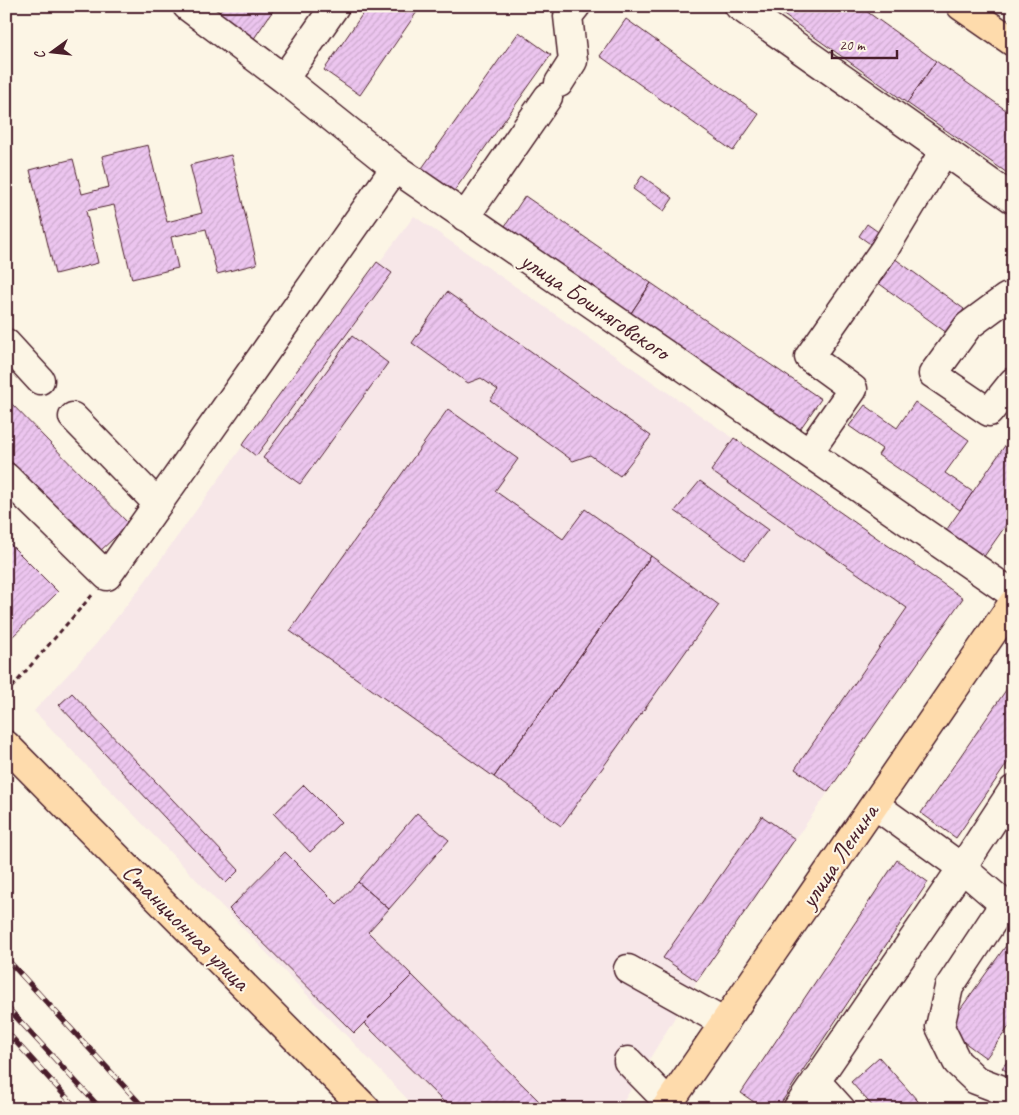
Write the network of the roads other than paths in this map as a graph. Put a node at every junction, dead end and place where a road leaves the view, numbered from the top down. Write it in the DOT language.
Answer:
graph roads {
  1 [pos="187,6"];
  2 [pos="336,6"];
  3 [pos="576,6"];
  4 [pos="739,6"];
  5 [pos="961,6"];
  6 [pos="1013,42"];
  7 [pos="284,78"];
  8 [pos="944,151"];
  9 [pos="395,168"];
  10 [pos="1013,199"];
  11 [pos="465,216"];
  12 [pos="1013,302"];
  13 [pos="6,343"];
  14 [pos="40,380"];
  15 [pos="1013,382"];
  16 [pos="73,417"];
  17 [pos="808,452"];
  18 [pos="6,477"];
  19 [pos="158,504"];
  20 [pos="1013,594"];
  21 [pos="1013,604"];
  22 [pos="6,745"];
  23 [pos="1013,790"];
  24 [pos="875,805"];
  25 [pos="962,868"];
  26 [pos="628,969"];
  27 [pos="725,1023"];
  28 [pos="628,1061"];
  29 [pos="816,1081"];
  30 [pos="1013,1094"];
  31 [pos="668,1107"];
  32 [pos="366,1109"];
  33 [pos="797,1109"];
  34 [pos="841,1109"];
  1 -- 7 [label="lane, улица Бошняговского"];
  2 -- 7 [label="lane"];
  3 -- 11 [label="lane"];
  4 -- 8 [label="lane"];
  5 -- 6 [label="main road"];
  7 -- 9 [label="lane, улица Бошняговского"];
  8 -- 10 [label="lane"];
  8 -- 17 [label="lane"];
  9 -- 11 [label="lane, улица Бошняговского"];
  9 -- 19 [label="lane"];
  11 -- 17 [label="lane, улица Бошняговского"];
  12 -- 15 [label="lane"];
  13 -- 14 [label="lane"];
  16 -- 19 [label="lane"];
  17 -- 20 [label="lane, улица Бошняговского"];
  18 -- 19 [label="lane"];
  21 -- 24 [label="main road, улица Ленина"];
  22 -- 32 [label="main road, Станционная улица"];
  23 -- 25 [label="lane"];
  24 -- 25 [label="lane"];
  24 -- 27 [label="main road, улица Ленина"];
  25 -- 29 [label="lane"];
  25 -- 30 [label="lane"];
  26 -- 27 [label="lane"];
  27 -- 31 [label="main road, улица Ленина"];
  28 -- 31 [label="lane"];
  29 -- 33 [label="lane"];
  29 -- 34 [label="lane"];
}
